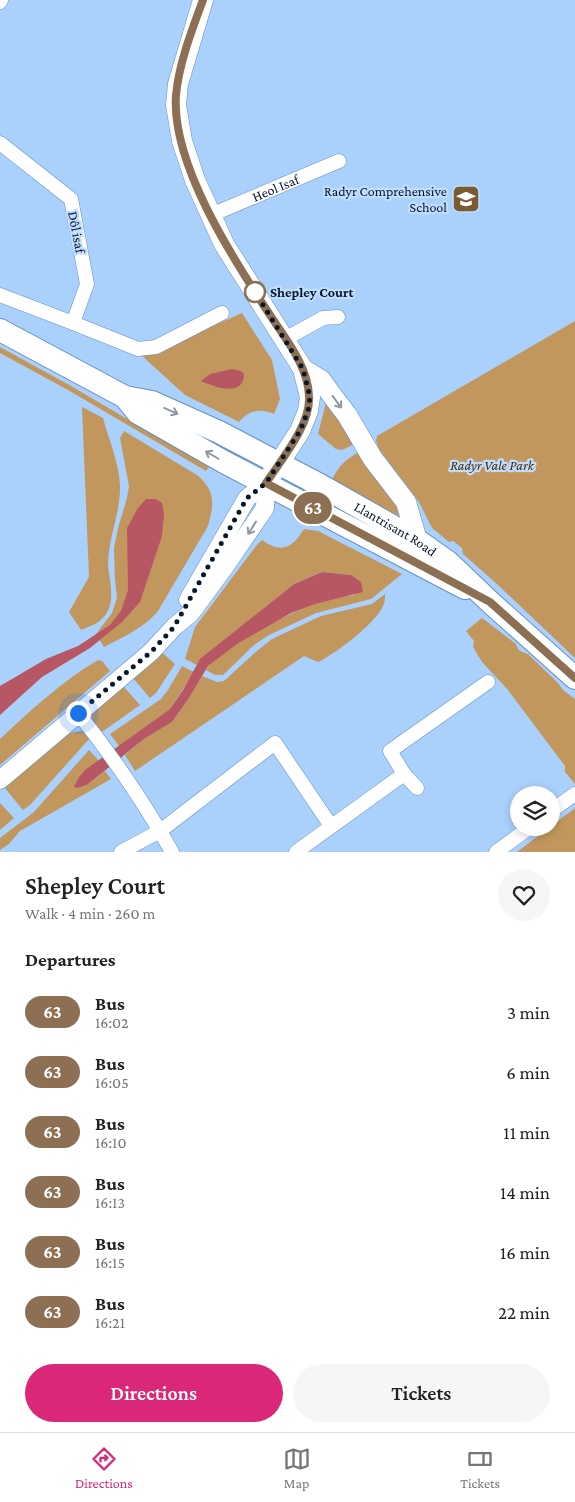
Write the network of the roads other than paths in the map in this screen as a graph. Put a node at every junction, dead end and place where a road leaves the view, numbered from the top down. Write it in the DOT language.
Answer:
graph roads {
  1 [pos="202,0"];
  2 [pos="0,143"];
  3 [pos="339,161"];
  4 [pos="210,215"];
  5 [pos="0,295"];
  6 [pos="222,313"];
  7 [pos="338,317"];
  8 [pos="73,322"];
  9 [pos="0,330"];
  10 [pos="285,339"];
  11 [pos="303,369"];
  12 [pos="125,397"];
  13 [pos="279,464"];
  14 [pos="266,483"];
  15 [pos="417,540"];
  16 [pos="490,602"];
  17 [pos="575,678"];
  18 [pos="488,682"];
  19 [pos="78,713"];
  20 [pos="404,774"];
  21 [pos="0,780"];
  22 [pos="418,788"];
  23 [pos="575,794"];
  24 [pos="560,805"];
  25 [pos="331,826"];
  26 [pos="160,831"];
  27 [pos="518,836"];
  28 [pos="121,852"];
  29 [pos="172,852"];
  30 [pos="296,852"];
  31 [pos="496,852"];
  1 -- 4 [label="main road"];
  2 -- 8 [label="street, Dôl isaf"];
  3 -- 4 [label="street, Heol Isaf"];
  4 -- 10 [label="main road"];
  5 -- 8 [label="street"];
  6 -- 8 [label="street"];
  7 -- 10 [label="street"];
  9 -- 12 [label="main road, Llantrisant Road"];
  10 -- 11 [label="main road"];
  11 -- 13 [label="main road"];
  11 -- 15 [label="main road, one-way"];
  12 -- 13 [label="main road, Llantrisant Road, one-way"];
  14 -- 12 [label="main road, Llantrisant Road, one-way"];
  13 -- 14 [label="main road"];
  13 -- 15 [label="main road, Llantrisant Road"];
  14 -- 16 [label="main road, Llantrisant Road"];
  14 -- 19 [label="street"];
  15 -- 16 [label="main road, Llantrisant Road"];
  16 -- 17 [label="main road, Llantrisant Road"];
  18 -- 20 [label="street"];
  19 -- 21 [label="street"];
  19 -- 26 [label="street"];
  20 -- 22 [label="street"];
  20 -- 25 [label="street"];
  23 -- 24 [label="street"];
  25 -- 26 [label="street"];
  25 -- 30 [label="street"];
  26 -- 28 [label="street"];
  26 -- 29 [label="street"];
  27 -- 31 [label="street"];
}
